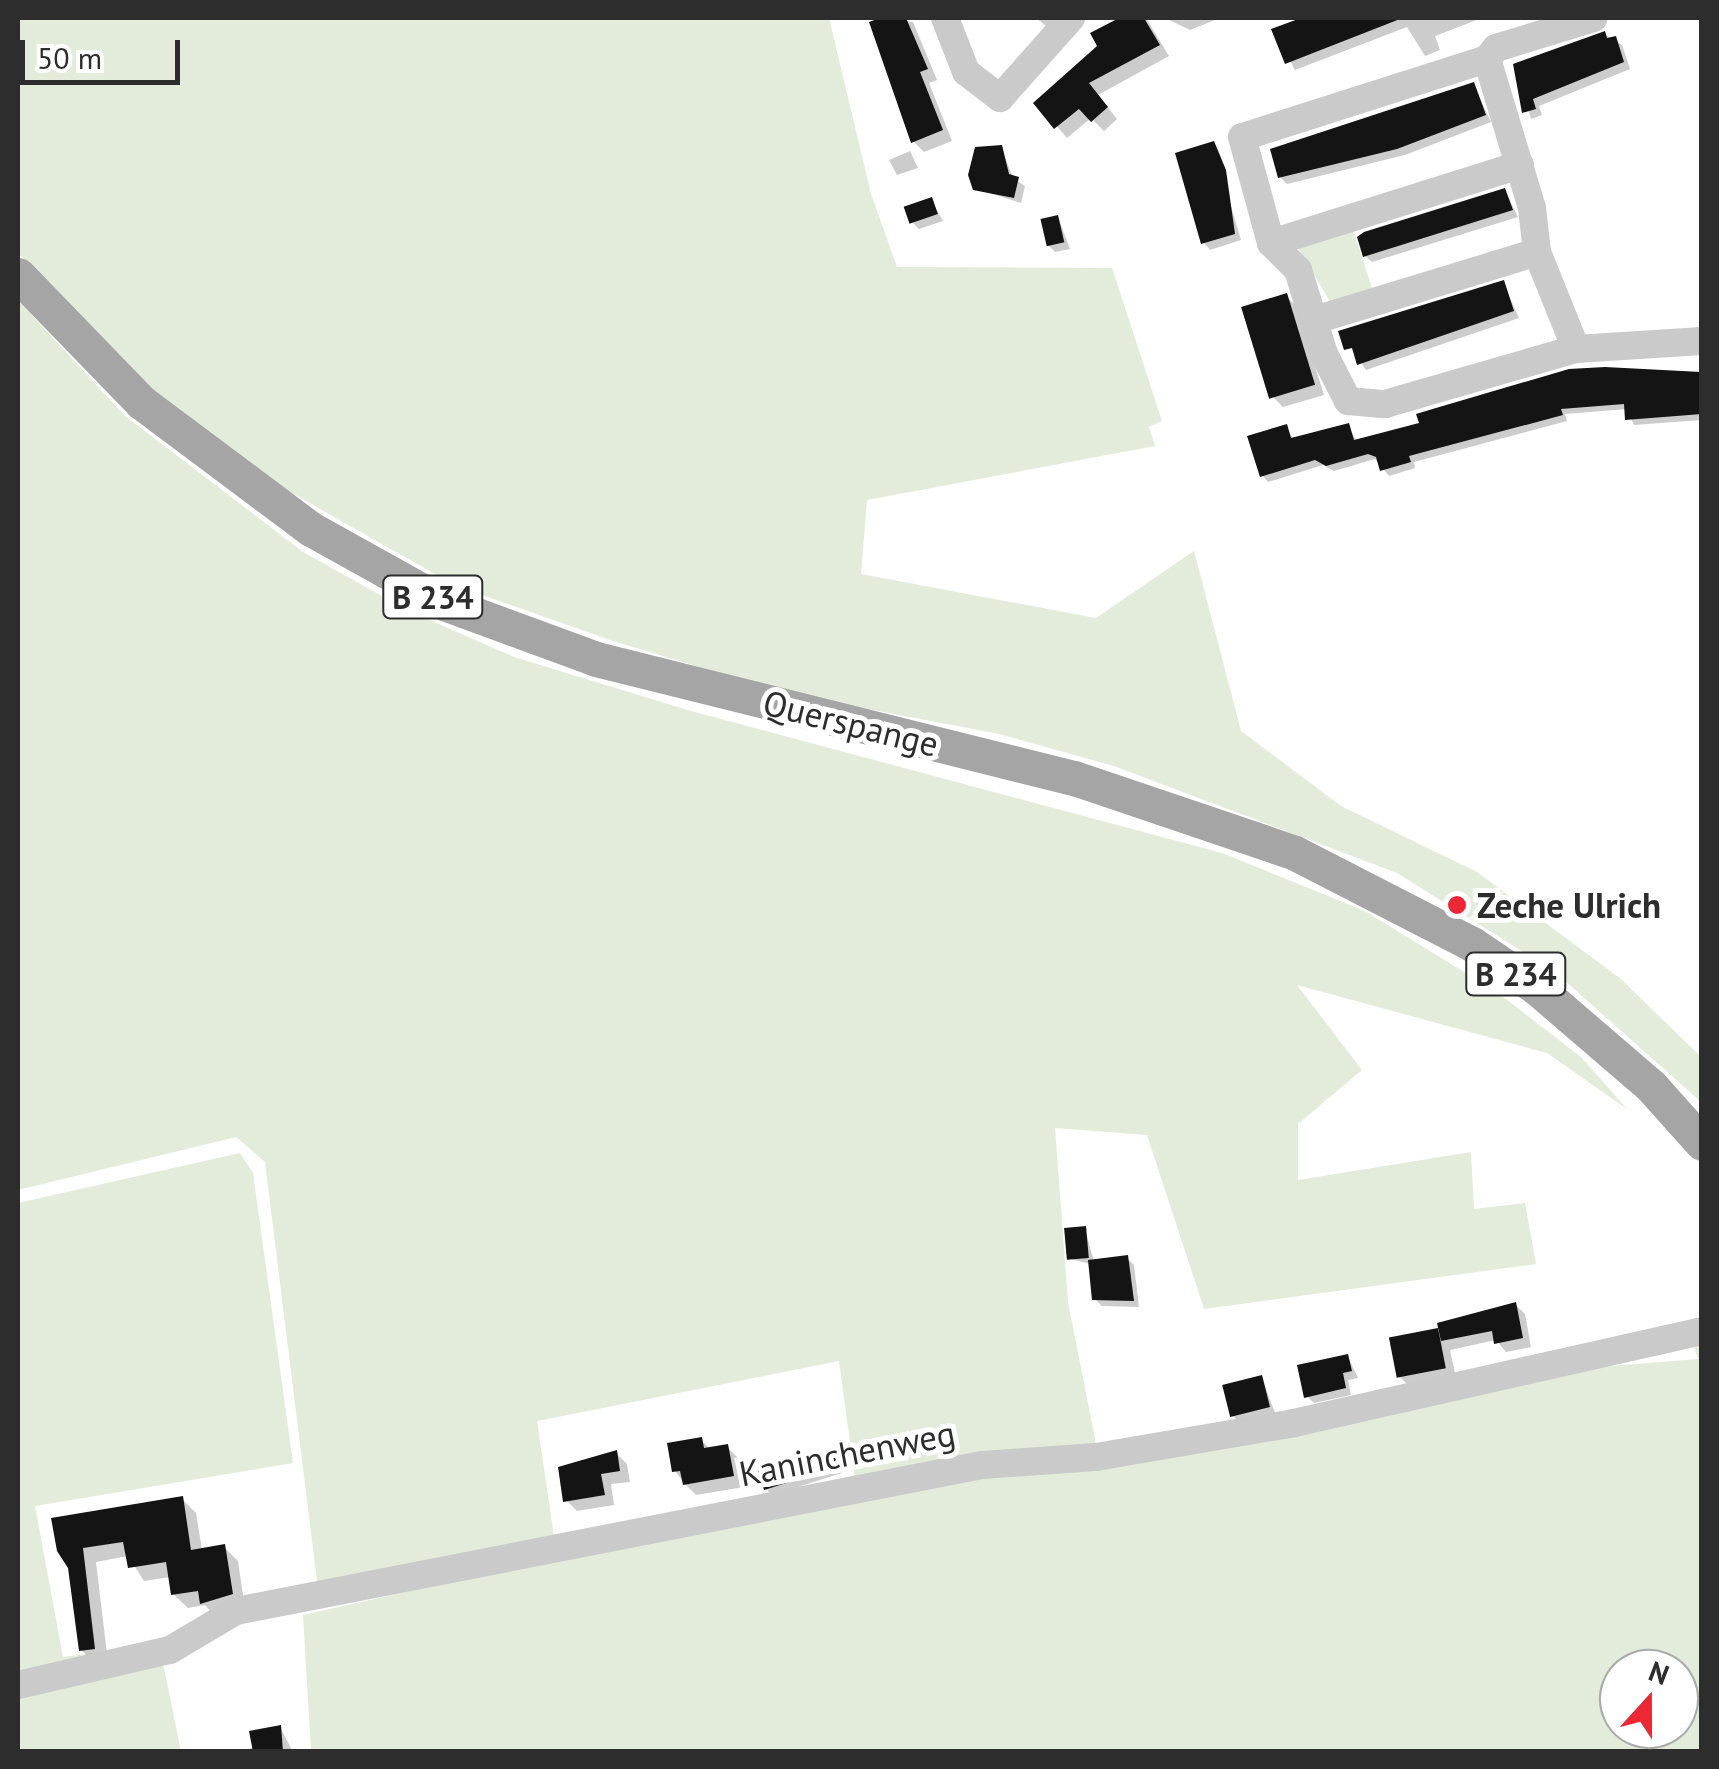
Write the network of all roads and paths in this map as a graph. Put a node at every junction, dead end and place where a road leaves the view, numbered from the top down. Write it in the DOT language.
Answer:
graph roads {
  1 [pos="946,18"];
  2 [pos="1071,18"];
  3 [pos="1594,18"];
  4 [pos="1487,59"];
  5 [pos="1520,164"];
  6 [pos="1271,243"];
  7 [pos="1538,252"];
  8 [pos="18,275"];
  9 [pos="1315,320"];
  10 [pos="1702,341"];
  11 [pos="1576,349"];
  12 [pos="1702,1143"];
  13 [pos="1702,1332"];
  14 [pos="18,1685"];
  1 -- 2 [label="street"];
  3 -- 4 [label="street"];
  4 -- 5 [label="street"];
  4 -- 6 [label="street"];
  5 -- 6 [label="street"];
  5 -- 7 [label="street"];
  6 -- 9 [label="street"];
  7 -- 9 [label="street"];
  7 -- 11 [label="street"];
  8 -- 12 [label="main road, Querspange / B 234"];
  9 -- 11 [label="street"];
  10 -- 11 [label="street"];
  13 -- 14 [label="street, Kaninchenweg"];
}
